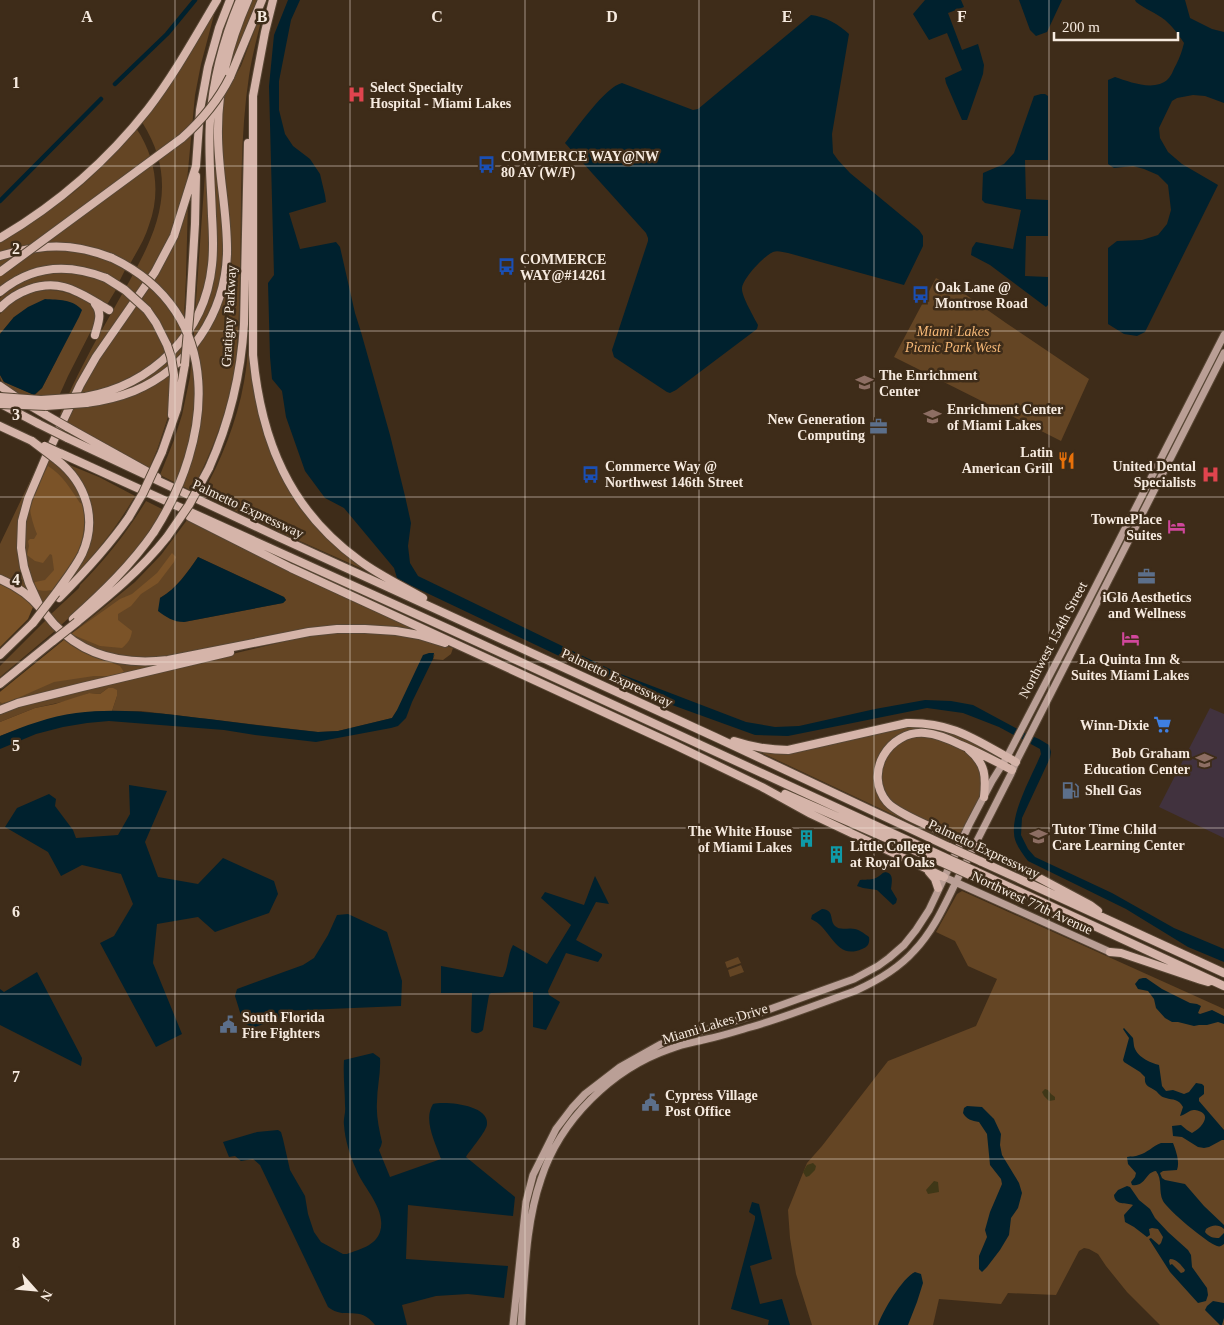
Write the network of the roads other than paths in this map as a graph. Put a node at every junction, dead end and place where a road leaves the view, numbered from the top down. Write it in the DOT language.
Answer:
graph roads {
  1 [pos="217,0"];
  2 [pos="230,0"];
  3 [pos="240,0"];
  4 [pos="248,0"];
  5 [pos="262,0"];
  6 [pos="273,0"];
  7 [pos="253,96"];
  8 [pos="196,166"];
  9 [pos="0,238"];
  10 [pos="0,256"];
  11 [pos="0,272"];
  12 [pos="0,292"];
  13 [pos="89,299"];
  14 [pos="0,308"];
  15 [pos="109,310"];
  16 [pos="95,334"];
  17 [pos="1224,335"];
  18 [pos="1224,353"];
  19 [pos="0,386"];
  20 [pos="0,397"];
  21 [pos="85,400"];
  22 [pos="0,403"];
  23 [pos="0,408"];
  24 [pos="0,426"];
  25 [pos="38,426"];
  26 [pos="170,430"];
  27 [pos="66,440"];
  28 [pos="59,456"];
  29 [pos="182,492"];
  30 [pos="159,498"];
  31 [pos="0,579"];
  32 [pos="57,595"];
  33 [pos="42,609"];
  34 [pos="442,611"];
  35 [pos="75,620"];
  36 [pos="280,638"];
  37 [pos="477,654"];
  38 [pos="0,655"];
  39 [pos="0,684"];
  40 [pos="0,710"];
  41 [pos="716,737"];
  42 [pos="964,746"];
  43 [pos="1007,757"];
  44 [pos="1016,762"];
  45 [pos="1002,764"];
  46 [pos="1012,770"];
  47 [pos="801,777"];
  48 [pos="762,787"];
  49 [pos="984,796"];
  50 [pos="943,859"];
  51 [pos="926,869"];
  52 [pos="944,877"];
  53 [pos="956,882"];
  54 [pos="938,888"];
  55 [pos="1114,922"];
  56 [pos="1110,952"];
  57 [pos="1224,973"];
  58 [pos="1222,985"];
  59 [pos="513,1325"];
  60 [pos="521,1325"];
  1 -- 9 [label="highway"];
  2 -- 8 [label="highway"];
  3 -- 21 [label="highway"];
  4 -- 21 [label="highway"];
  5 -- 11 [label="highway, bridge"];
  6 -- 7 [label="highway"];
  7 -- 34 [label="highway"];
  7 -- 35 [label="highway, Gratigny Parkway, bridge"];
  8 -- 26 [label="highway, bridge"];
  8 -- 33 [label="highway"];
  10 -- 35 [label="highway, bridge"];
  12 -- 26 [label="highway, bridge"];
  13 -- 14 [label="highway"];
  13 -- 15 [label="highway"];
  13 -- 16 [label="highway"];
  17 -- 43 [label="main road, Northwest 154th Street"];
  18 -- 44 [label="main road, Northwest 154th Street"];
  19 -- 29 [label="highway, bridge"];
  20 -- 21 [label="highway, bridge"];
  21 -- 22 [label="highway, bridge"];
  22 -- 25 [label="highway, Palmetto Expressway"];
  23 -- 25 [label="highway"];
  24 -- 28 [label="highway, bridge"];
  25 -- 27 [label="highway, Palmetto Expressway, bridge"];
  26 -- 32 [label="highway, bridge"];
  27 -- 29 [label="highway, Palmetto Expressway"];
  27 -- 47 [label="highway"];
  28 -- 30 [label="highway, Palmetto Expressway"];
  28 -- 32 [label="highway"];
  29 -- 34 [label="highway, Palmetto Expressway"];
  30 -- 37 [label="highway"];
  30 -- 50 [label="highway, Palmetto Expressway"];
  31 -- 33 [label="highway"];
  32 -- 38 [label="highway, bridge"];
  33 -- 36 [label="highway"];
  34 -- 41 [label="highway, Palmetto Expressway"];
  35 -- 39 [label="highway, bridge"];
  36 -- 37 [label="highway"];
  36 -- 40 [label="highway"];
  37 -- 48 [label="highway"];
  41 -- 43 [label="highway"];
  41 -- 47 [label="highway, Palmetto Expressway"];
  42 -- 45 [label="highway"];
  42 -- 49 [label="highway"];
  42 -- 55 [label="highway, bridge"];
  43 -- 44 [label="highway"];
  43 -- 45 [label="main road, Northwest 154th Street"];
  44 -- 46 [label="main road, Northwest 154th Street"];
  45 -- 46 [label="highway"];
  45 -- 49 [label="main road, Northwest 154th Street"];
  46 -- 53 [label="main road, Northwest 154th Street"];
  47 -- 55 [label="highway, Palmetto Expressway, bridge"];
  48 -- 50 [label="highway"];
  48 -- 51 [label="highway"];
  49 -- 52 [label="main road, Northwest 154th Street"];
  50 -- 58 [label="highway, Palmetto Expressway, bridge"];
  51 -- 52 [label="highway"];
  51 -- 54 [label="highway"];
  52 -- 53 [label="main road, Northwest 77th Avenue"];
  52 -- 54 [label="main road, Miami Lakes Drive"];
  53 -- 56 [label="main road, Northwest 77th Avenue"];
  53 -- 60 [label="main road, Miami Lakes Drive"];
  54 -- 59 [label="main road, Miami Lakes Drive"];
  55 -- 57 [label="highway, Palmetto Expressway"];
  56 -- 58 [label="highway"];
}
